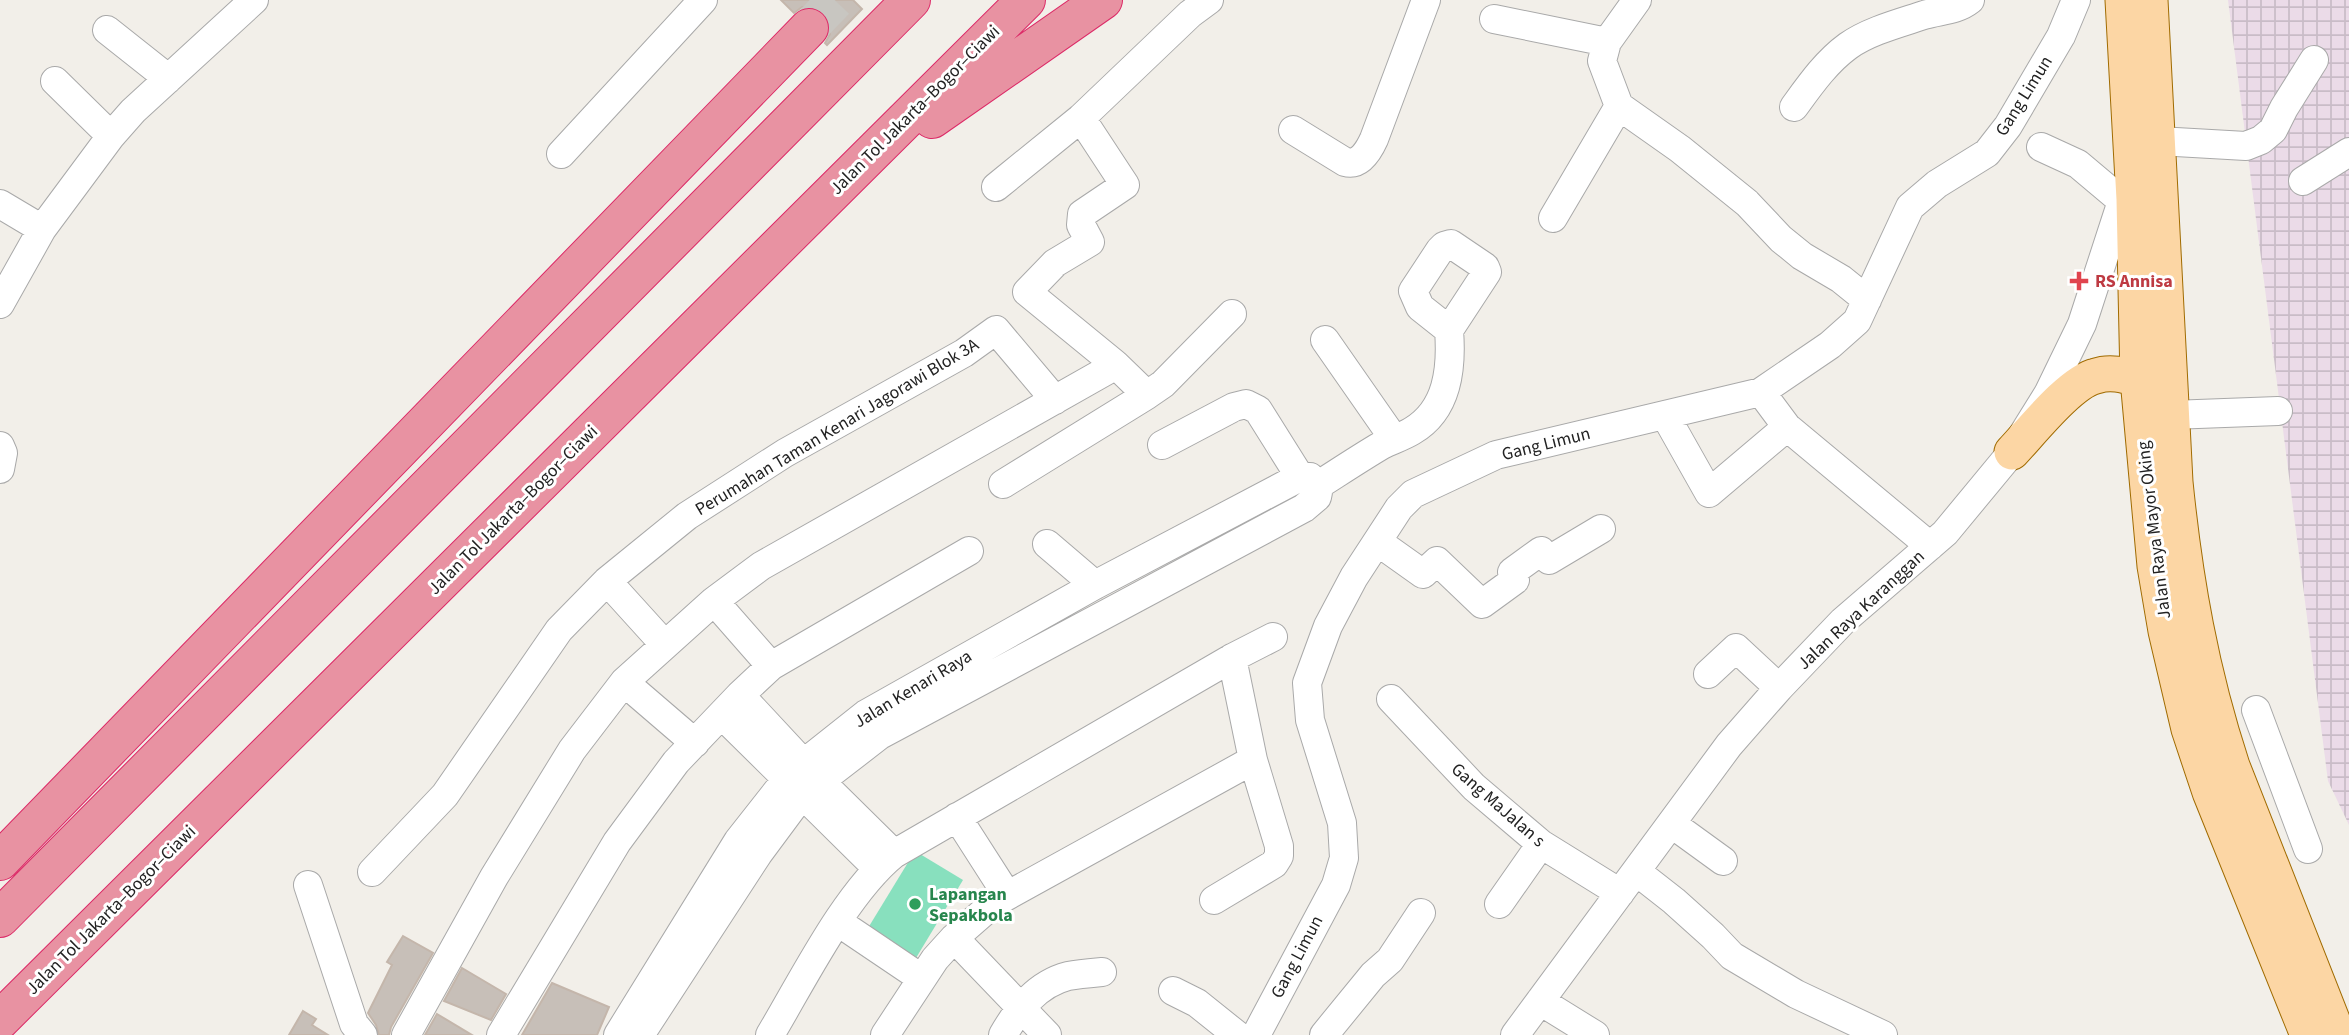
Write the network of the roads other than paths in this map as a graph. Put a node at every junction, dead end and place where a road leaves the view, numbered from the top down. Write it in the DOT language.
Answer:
graph roads {
  1 [pos="254,0"];
  2 [pos="703,0"];
  3 [pos="911,0"];
  4 [pos="1026,0"];
  5 [pos="1103,0"];
  6 [pos="1209,0"];
  7 [pos="1426,0"];
  8 [pos="1637,0"];
  9 [pos="1970,0"];
  10 [pos="2076,0"];
  11 [pos="2123,0"];
  12 [pos="2150,0"];
  13 [pos="1494,19"];
  14 [pos="809,28"];
  15 [pos="107,30"];
  16 [pos="1607,43"];
  17 [pos="2314,60"];
  18 [pos="167,80"];
  19 [pos="55,81"];
  20 [pos="1619,106"];
  21 [pos="1794,107"];
  22 [pos="1081,118"];
  23 [pos="1293,130"];
  24 [pos="111,136"];
  25 [pos="2158,141"];
  26 [pos="2041,147"];
  27 [pos="2349,152"];
  28 [pos="561,154"];
  29 [pos="844,181"];
  30 [pos="2303,181"];
  31 [pos="996,187"];
  32 [pos="2128,200"];
  33 [pos="0,204"];
  34 [pos="1553,218"];
  35 [pos="42,229"];
  36 [pos="1867,300"];
  37 [pos="0,304"];
  38 [pos="1232,314"];
  39 [pos="1449,330"];
  40 [pos="1325,340"];
  41 [pos="1111,368"];
  42 [pos="2138,379"];
  43 [pos="1761,392"];
  44 [pos="1147,396"];
  45 [pos="1055,400"];
  46 [pos="2278,411"];
  47 [pos="1665,415"];
  48 [pos="2171,415"];
  49 [pos="1787,427"];
  50 [pos="1394,439"];
  51 [pos="1162,445"];
  52 [pos="0,446"];
  53 [pos="2012,452"];
  54 [pos="0,469"];
  55 [pos="1309,481"];
  56 [pos="1003,484"];
  57 [pos="1601,529"];
  58 [pos="1378,541"];
  59 [pos="1047,544"];
  60 [pos="1930,546"];
  61 [pos="969,551"];
  62 [pos="607,581"];
  63 [pos="1095,585"];
  64 [pos="714,601"];
  65 [pos="1273,637"];
  66 [pos="665,645"];
  67 [pos="1231,658"];
  68 [pos="771,666"];
  69 [pos="1708,674"];
  70 [pos="624,682"];
  71 [pos="1779,688"];
  72 [pos="1391,699"];
  73 [pos="731,705"];
  74 [pos="2256,710"];
  75 [pos="695,743"];
  76 [pos="1253,760"];
  77 [pos="802,780"];
  78 [pos="2292,811"];
  79 [pos="957,817"];
  80 [pos="2254,822"];
  81 [pos="1672,824"];
  82 [pos="1541,844"];
  83 [pos="2308,849"];
  84 [pos="0,861"];
  85 [pos="885,861"];
  86 [pos="1723,861"];
  87 [pos="372,872"];
  88 [pos="1628,883"];
  89 [pos="308,885"];
  90 [pos="1007,895"];
  91 [pos="1214,900"];
  92 [pos="1499,904"];
  93 [pos="1421,913"];
  94 [pos="0,918"];
  95 [pos="838,922"];
  96 [pos="954,938"];
  97 [pos="1102,972"];
  98 [pos="921,978"];
  99 [pos="1173,991"];
  100 [pos="1540,1001"];
  101 [pos="1020,1008"];
  102 [pos="2304,1019"];
  103 [pos="0,1020"];
  104 [pos="363,1035"];
  105 [pos="406,1035"];
  106 [pos="501,1035"];
  107 [pos="618,1035"];
  108 [pos="640,1035"];
  109 [pos="770,1035"];
  110 [pos="886,1035"];
  111 [pos="1003,1035"];
  112 [pos="1047,1035"];
  113 [pos="1237,1035"];
  114 [pos="1255,1035"];
  115 [pos="1324,1035"];
  116 [pos="1515,1035"];
  117 [pos="1595,1035"];
  118 [pos="1883,1035"];
  119 [pos="2338,1035"];
  1 -- 18 [label="street"];
  2 -- 28 [label="street"];
  3 -- 94 [label="highway"];
  4 -- 29 [label="highway, Jalan Tol Jakarta–Bogor–Ciawi"];
  5 -- 29 [label="highway"];
  6 -- 22 [label="street"];
  7 -- 23 [label="street"];
  8 -- 16 [label="street"];
  9 -- 21 [label="street"];
  10 -- 36 [label="street, Gang Limun"];
  11 -- 32 [label="main road, Jalan Raya Mayor Oking"];
  12 -- 25 [label="main road, Jalan Raya Mayor Oking"];
  13 -- 16 [label="street"];
  14 -- 84 [label="highway"];
  15 -- 18 [label="street"];
  16 -- 20 [label="street"];
  17 -- 25 [label="street"];
  18 -- 24 [label="street"];
  19 -- 24 [label="street"];
  20 -- 34 [label="street"];
  20 -- 36 [label="street"];
  22 -- 31 [label="street"];
  22 -- 44 [label="street"];
  24 -- 35 [label="street"];
  25 -- 48 [label="main road, Jalan Raya Mayor Oking"];
  26 -- 32 [label="street"];
  27 -- 30 [label="street"];
  29 -- 103 [label="highway, Jalan Tol Jakarta–Bogor–Ciawi"];
  32 -- 42 [label="main road, Jalan Raya Mayor Oking"];
  32 -- 53 [label="street, Jalan Raya Karanggan"];
  33 -- 35 [label="street"];
  35 -- 37 [label="street"];
  36 -- 43 [label="street, Gang Limun"];
  38 -- 44 [label="street"];
  39 -- 50 [label="street, Jalan Kenari Raya"];
  40 -- 50 [label="street"];
  41 -- 45 [label="street"];
  42 -- 53 [label="main road"];
  42 -- 102 [label="main road, Jalan Raya Mayor Oking"];
  43 -- 47 [label="street, Gang Limun"];
  43 -- 49 [label="street"];
  44 -- 56 [label="street"];
  45 -- 62 [label="street, Perumahan Taman Kenari Jagorawi Blok 3A"];
  45 -- 64 [label="street"];
  46 -- 48 [label="street"];
  47 -- 49 [label="street"];
  47 -- 58 [label="street, Gang Limun"];
  48 -- 80 [label="main road, Jalan Raya Mayor Oking"];
  49 -- 60 [label="street"];
  50 -- 55 [label="street, Jalan Kenari Raya"];
  51 -- 55 [label="street"];
  52 -- 54 [label="street"];
  53 -- 60 [label="street, Jalan Raya Karanggan"];
  55 -- 63 [label="street, Jalan Kenari Raya"];
  55 -- 77 [label="street, Jalan Kenari Raya"];
  57 -- 58 [label="street"];
  58 -- 114 [label="street, Gang Limun"];
  59 -- 63 [label="street"];
  60 -- 71 [label="street, Jalan Raya Karanggan"];
  61 -- 68 [label="street"];
  62 -- 66 [label="street"];
  62 -- 87 [label="street"];
  63 -- 77 [label="street, Jalan Kenari Raya"];
  64 -- 66 [label="street"];
  64 -- 68 [label="street"];
  65 -- 67 [label="street"];
  66 -- 70 [label="street"];
  67 -- 76 [label="street"];
  67 -- 79 [label="street"];
  68 -- 73 [label="street"];
  69 -- 71 [label="street"];
  70 -- 75 [label="street"];
  70 -- 105 [label="street"];
  71 -- 81 [label="street, Jalan Raya Karanggan"];
  72 -- 82 [label="street, Gang MaJalan s"];
  73 -- 75 [label="street"];
  73 -- 77 [label="street"];
  74 -- 78 [label="street"];
  75 -- 106 [label="street"];
  76 -- 90 [label="street"];
  76 -- 91 [label="street"];
  77 -- 85 [label="street"];
  77 -- 107 [label="street, Jalan Kenari Raya"];
  77 -- 108 [label="street, Jalan Kenari Raya"];
  78 -- 80 [label="street"];
  78 -- 83 [label="street"];
  79 -- 85 [label="street"];
  79 -- 90 [label="street"];
  80 -- 102 [label="main road, Jalan Raya Mayor Oking"];
  81 -- 86 [label="street"];
  81 -- 88 [label="street, Jalan Raya Karanggan"];
  82 -- 88 [label="street, Gang MaJalan s"];
  82 -- 92 [label="street"];
  85 -- 95 [label="street"];
  88 -- 100 [label="street, Jalan Raya Karanggan"];
  88 -- 118 [label="street, Gang MaJalan s"];
  89 -- 104 [label="street"];
  90 -- 96 [label="street"];
  93 -- 115 [label="street"];
  95 -- 98 [label="street"];
  95 -- 109 [label="street"];
  96 -- 98 [label="street"];
  96 -- 101 [label="street"];
  97 -- 101 [label="street"];
  98 -- 110 [label="street"];
  99 -- 113 [label="street"];
  100 -- 116 [label="street, Jalan Raya Karanggan"];
  100 -- 117 [label="street"];
  101 -- 111 [label="street"];
  101 -- 112 [label="street"];
  102 -- 119 [label="main road, Jalan Raya Mayor Oking"];
}
